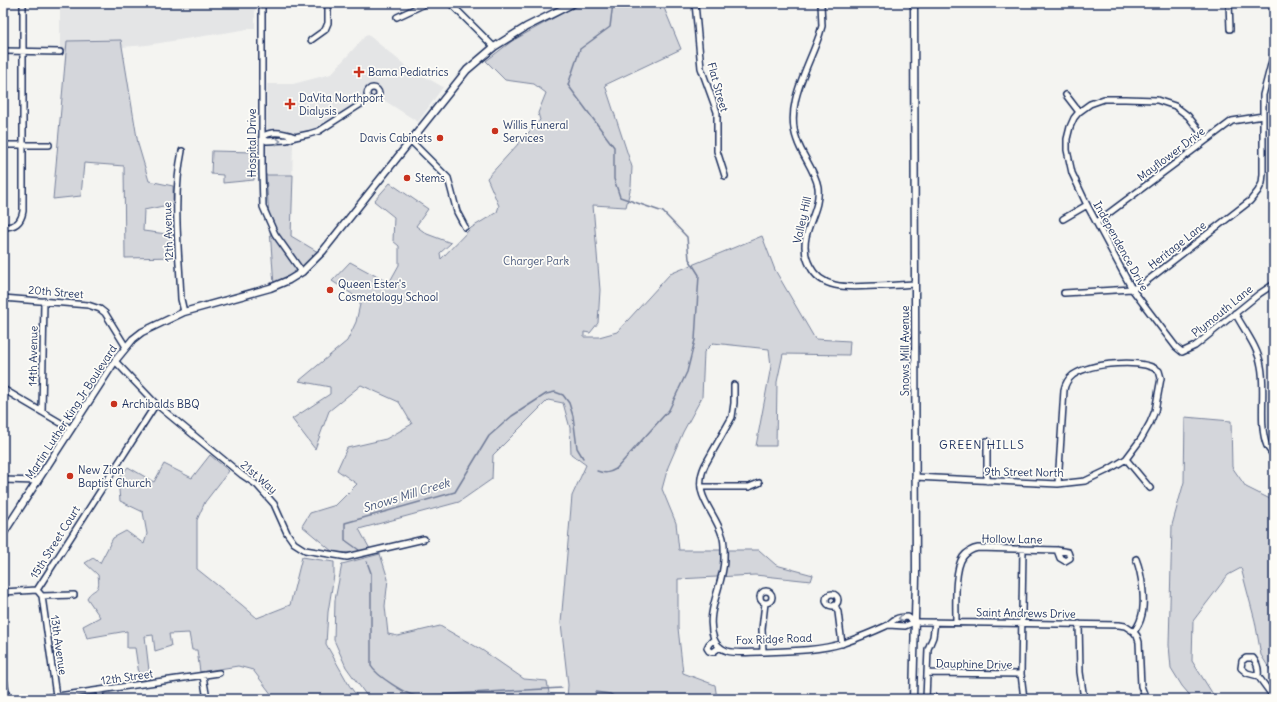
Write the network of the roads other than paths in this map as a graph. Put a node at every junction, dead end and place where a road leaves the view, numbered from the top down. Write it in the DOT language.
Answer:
graph roads {
  1 [pos="23,3"];
  2 [pos="262,3"];
  3 [pos="328,3"];
  4 [pos="427,3"];
  5 [pos="450,3"];
  6 [pos="574,3"];
  7 [pos="695,3"];
  8 [pos="821,3"];
  9 [pos="914,3"];
  10 [pos="1229,3"];
  11 [pos="1273,3"];
  12 [pos="569,5"];
  13 [pos="397,17"];
  14 [pos="1274,23"];
  15 [pos="1230,29"];
  16 [pos="311,40"];
  17 [pos="494,46"];
  18 [pos="3,51"];
  19 [pos="23,52"];
  20 [pos="60,52"];
  21 [pos="1274,53"];
  22 [pos="1066,94"];
  23 [pos="368,98"];
  24 [pos="1080,112"];
  25 [pos="1263,116"];
  26 [pos="262,137"];
  27 [pos="1206,139"];
  28 [pos="411,141"];
  29 [pos="3,145"];
  30 [pos="23,145"];
  31 [pos="49,145"];
  32 [pos="182,151"];
  33 [pos="725,176"];
  34 [pos="1086,205"];
  35 [pos="1063,219"];
  36 [pos="1097,222"];
  37 [pos="3,228"];
  38 [pos="465,228"];
  39 [pos="302,272"];
  40 [pos="914,284"];
  41 [pos="1274,284"];
  42 [pos="1132,289"];
  43 [pos="1064,293"];
  44 [pos="3,298"];
  45 [pos="44,301"];
  46 [pos="184,312"];
  47 [pos="1234,314"];
  48 [pos="126,347"];
  49 [pos="1182,352"];
  50 [pos="115,361"];
  51 [pos="734,385"];
  52 [pos="3,389"];
  53 [pos="156,404"];
  54 [pos="42,412"];
  55 [pos="72,429"];
  56 [pos="987,441"];
  57 [pos="1274,456"];
  58 [pos="1126,459"];
  59 [pos="915,477"];
  60 [pos="3,480"];
  61 [pos="38,481"];
  62 [pos="987,481"];
  63 [pos="759,483"];
  64 [pos="1058,484"];
  65 [pos="701,487"];
  66 [pos="1150,488"];
  67 [pos="3,534"];
  68 [pos="424,538"];
  69 [pos="1023,549"];
  70 [pos="1057,550"];
  71 [pos="1136,559"];
  72 [pos="37,590"];
  73 [pos="3,592"];
  74 [pos="74,595"];
  75 [pos="42,596"];
  76 [pos="765,603"];
  77 [pos="835,605"];
  78 [pos="915,622"];
  79 [pos="935,622"];
  80 [pos="956,622"];
  81 [pos="1021,623"];
  82 [pos="1079,624"];
  83 [pos="888,625"];
  84 [pos="1134,632"];
  85 [pos="714,639"];
  86 [pos="842,644"];
  87 [pos="720,647"];
  88 [pos="763,652"];
  89 [pos="3,673"];
  90 [pos="219,673"];
  91 [pos="927,673"];
  92 [pos="1021,674"];
  93 [pos="203,676"];
  94 [pos="1258,676"];
  95 [pos="100,691"];
  96 [pos="56,696"];
  97 [pos="1274,698"];
  98 [pos="7,699"];
  99 [pos="37,699"];
  100 [pos="102,699"];
  101 [pos="206,699"];
  102 [pos="913,699"];
  103 [pos="926,699"];
  104 [pos="970,699"];
  105 [pos="1022,699"];
  106 [pos="1084,699"];
  107 [pos="1146,699"];
  1 -- 19 [label="street"];
  2 -- 26 [label="street, Hospital Drive"];
  3 -- 16 [label="street"];
  4 -- 13 [label="street"];
  5 -- 17 [label="street"];
  6 -- 12 [label="main road, Martin Luther King Jr Boulevard"];
  7 -- 33 [label="street, Flat Street"];
  8 -- 40 [label="street, Valley Hill"];
  9 -- 40 [label="main road, Snows Mill Avenue"];
  10 -- 15 [label="street"];
  11 -- 14 [label="street"];
  12 -- 17 [label="main road, Martin Luther King Jr Boulevard"];
  17 -- 28 [label="main road, Martin Luther King Jr Boulevard"];
  18 -- 19 [label="street"];
  19 -- 20 [label="street"];
  19 -- 30 [label="street"];
  21 -- 25 [label="street, Heritage Lane"];
  22 -- 24 [label="street"];
  23 -- 26 [label="street"];
  24 -- 27 [label="street"];
  24 -- 34 [label="street, Independence Drive"];
  25 -- 27 [label="street, Mayflower Drive"];
  25 -- 42 [label="street, Heritage Lane"];
  26 -- 39 [label="street, Hospital Drive"];
  27 -- 36 [label="street, Mayflower Drive"];
  28 -- 38 [label="street"];
  28 -- 39 [label="main road, Martin Luther King Jr Boulevard"];
  29 -- 30 [label="street"];
  30 -- 31 [label="street"];
  30 -- 37 [label="street"];
  32 -- 46 [label="street, 12th Avenue"];
  34 -- 35 [label="street"];
  34 -- 36 [label="street, Independence Drive"];
  36 -- 42 [label="street, Independence Drive"];
  39 -- 46 [label="main road, Martin Luther King Jr Boulevard"];
  40 -- 59 [label="main road, Snows Mill Avenue"];
  41 -- 47 [label="street, Plymouth Lane"];
  42 -- 43 [label="street, Heritage Lane"];
  42 -- 49 [label="street, Independence Drive"];
  44 -- 45 [label="street, 20th Street"];
  45 -- 48 [label="street, 20th Street"];
  45 -- 54 [label="street, 14th Avenue"];
  46 -- 48 [label="main road, Martin Luther King Jr Boulevard"];
  47 -- 49 [label="street, Plymouth Lane"];
  47 -- 57 [label="street"];
  48 -- 50 [label="main road, Martin Luther King Jr Boulevard"];
  50 -- 53 [label="street, 21st Way"];
  50 -- 55 [label="main road, Martin Luther King Jr Boulevard"];
  51 -- 65 [label="street"];
  52 -- 54 [label="street"];
  53 -- 68 [label="street, 21st Way"];
  53 -- 72 [label="street, 15th Street Court"];
  54 -- 55 [label="street"];
  55 -- 61 [label="main road, Martin Luther King Jr Boulevard"];
  56 -- 62 [label="street"];
  58 -- 64 [label="street, 9th Street North"];
  58 -- 64 [label="street"];
  58 -- 66 [label="street"];
  59 -- 62 [label="street, 9th Street North"];
  59 -- 78 [label="main road, Snows Mill Avenue"];
  60 -- 61 [label="street"];
  61 -- 67 [label="main road, Martin Luther King Jr Boulevard"];
  62 -- 64 [label="street, 9th Street North"];
  63 -- 65 [label="street"];
  65 -- 85 [label="street"];
  69 -- 70 [label="street, Hollow Lane"];
  69 -- 80 [label="street, Hollow Lane"];
  69 -- 81 [label="street"];
  71 -- 84 [label="street"];
  72 -- 73 [label="street"];
  72 -- 75 [label="street"];
  74 -- 75 [label="street"];
  75 -- 96 [label="street, 13th Avenue"];
  76 -- 88 [label="street"];
  77 -- 86 [label="street"];
  78 -- 79 [label="street, Saint Andrews Drive"];
  78 -- 83 [label="street, Fox Ridge Road"];
  78 -- 83 [label="street, Fox Ridge Road, one-way"];
  78 -- 102 [label="main road, Snows Mill Avenue"];
  79 -- 80 [label="street, Saint Andrews Drive"];
  79 -- 91 [label="street"];
  80 -- 81 [label="street, Saint Andrews Drive"];
  81 -- 82 [label="street, Saint Andrews Drive"];
  81 -- 92 [label="street"];
  82 -- 84 [label="street, Saint Andrews Drive"];
  82 -- 106 [label="street"];
  83 -- 86 [label="street, Fox Ridge Road"];
  84 -- 107 [label="street"];
  85 -- 87 [label="street, Fox Ridge Road"];
  85 -- 87 [label="street"];
  86 -- 88 [label="street, Fox Ridge Road"];
  87 -- 88 [label="street, Fox Ridge Road"];
  89 -- 98 [label="street"];
  90 -- 93 [label="street, 12th Street"];
  91 -- 92 [label="street, Dauphine Drive"];
  91 -- 103 [label="street"];
  92 -- 105 [label="street"];
  93 -- 95 [label="street, 12th Street"];
  93 -- 101 [label="street"];
  94 -- 97 [label="street"];
  95 -- 96 [label="street, 12th Street"];
  95 -- 100 [label="street"];
  96 -- 99 [label="street, 12th Street"];
  103 -- 104 [label="street"];
}
